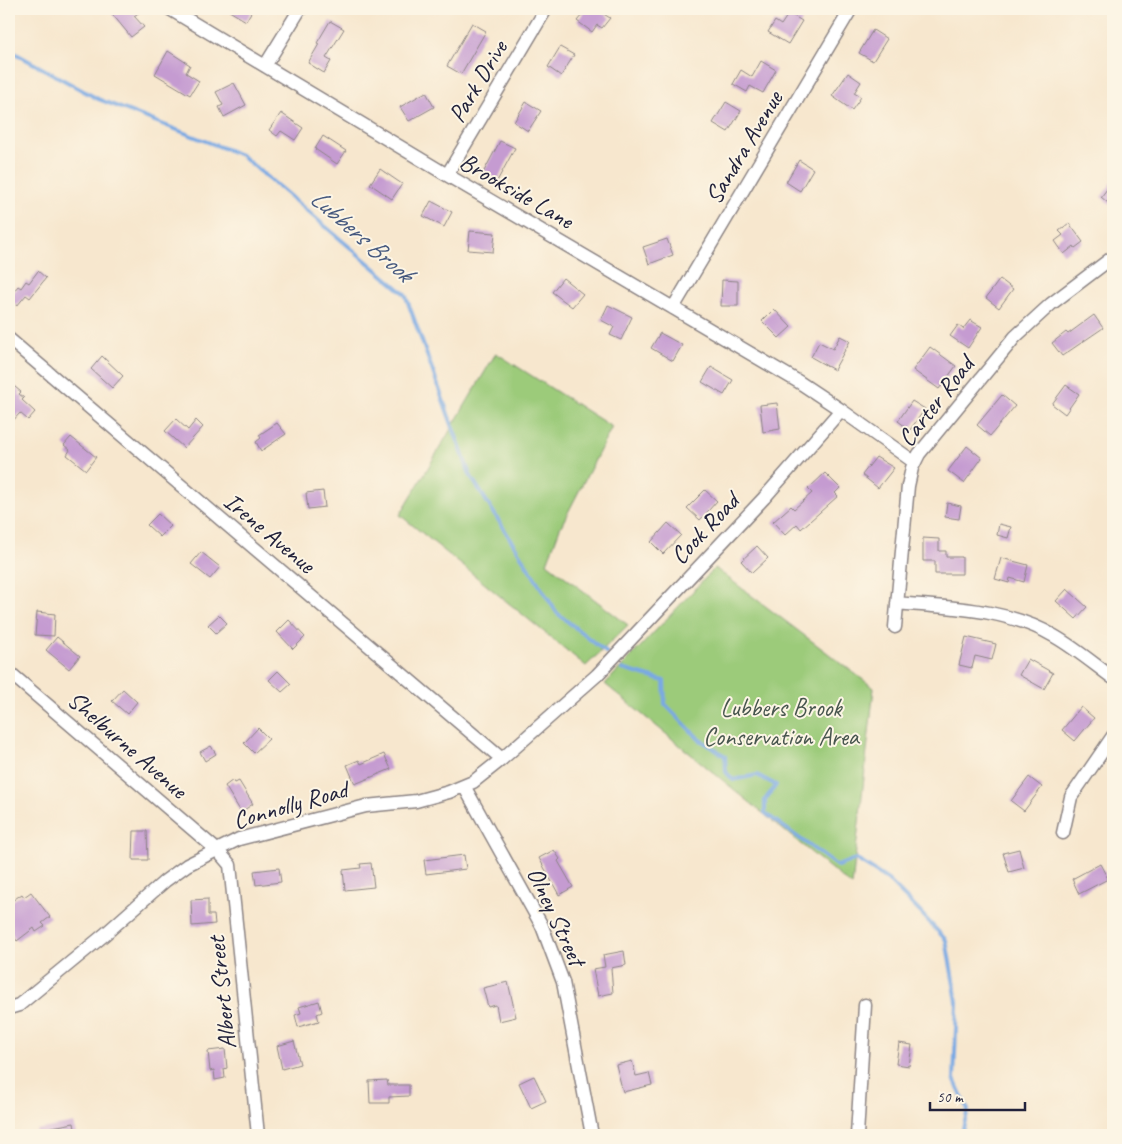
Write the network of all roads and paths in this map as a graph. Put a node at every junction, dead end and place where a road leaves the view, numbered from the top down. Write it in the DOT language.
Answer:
graph roads {
  1 [pos="170,9"];
  2 [pos="300,9"];
  3 [pos="546,9"];
  4 [pos="851,9"];
  5 [pos="265,66"];
  6 [pos="447,175"];
  7 [pos="1113,257"];
  8 [pos="673,308"];
  9 [pos="9,339"];
  10 [pos="841,410"];
  11 [pos="914,462"];
  12 [pos="897,603"];
  13 [pos="895,627"];
  14 [pos="9,672"];
  15 [pos="597,675"];
  16 [pos="1113,678"];
  17 [pos="1113,736"];
  18 [pos="502,759"];
  19 [pos="464,786"];
  20 [pos="1063,833"];
  21 [pos="218,851"];
  22 [pos="865,1005"];
  23 [pos="9,1008"];
  24 [pos="258,1135"];
  25 [pos="592,1135"];
  26 [pos="857,1135"];
  1 -- 5 [label="street, Brookside Lane"];
  2 -- 5 [label="street"];
  3 -- 6 [label="street, Park Drive"];
  4 -- 8 [label="street, Sandra Avenue"];
  5 -- 6 [label="street, Brookside Lane"];
  6 -- 8 [label="street, Brookside Lane"];
  7 -- 11 [label="street, Carter Road"];
  8 -- 10 [label="street, Brookside Lane"];
  9 -- 18 [label="street, Irene Avenue"];
  10 -- 11 [label="street, Brookside Lane"];
  10 -- 15 [label="street, Cook Road"];
  11 -- 12 [label="street, Carter Road"];
  12 -- 13 [label="street, Carter Road"];
  12 -- 16 [label="street"];
  14 -- 21 [label="street, Shelburne Avenue"];
  15 -- 18 [label="street, Connolly Road"];
  17 -- 20 [label="street"];
  18 -- 19 [label="street, Connolly Road"];
  19 -- 21 [label="street, Connolly Road"];
  19 -- 25 [label="street, Olney Street"];
  21 -- 23 [label="street, Connolly Road"];
  21 -- 24 [label="street, Albert Street"];
  22 -- 26 [label="street"];
}
